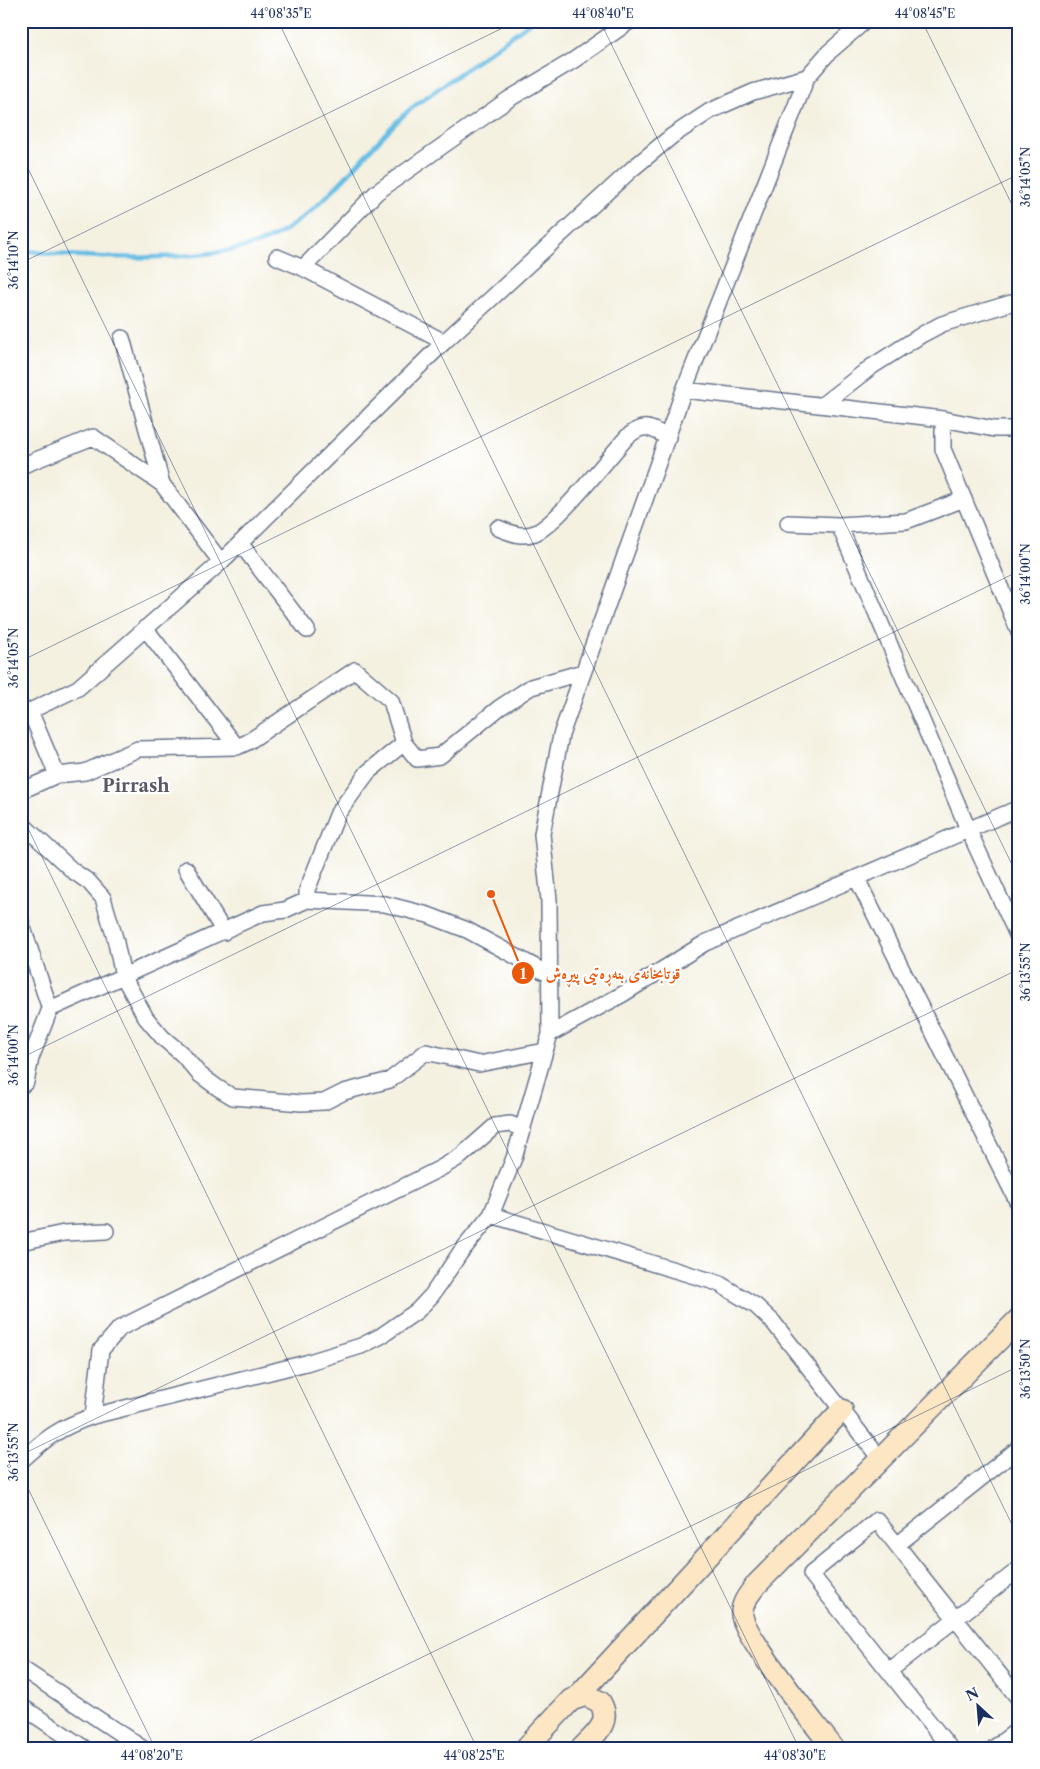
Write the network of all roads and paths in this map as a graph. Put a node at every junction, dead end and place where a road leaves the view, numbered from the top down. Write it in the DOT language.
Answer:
graph roads {
  1 [pos="630,21"];
  2 [pos="865,21"];
  3 [pos="808,77"];
  4 [pos="277,258"];
  5 [pos="303,268"];
  6 [pos="1019,303"];
  7 [pos="122,338"];
  8 [pos="444,342"];
  9 [pos="684,390"];
  10 [pos="822,405"];
  11 [pos="943,419"];
  12 [pos="1019,429"];
  13 [pos="668,438"];
  14 [pos="21,466"];
  15 [pos="162,484"];
  16 [pos="964,499"];
  17 [pos="788,524"];
  18 [pos="839,525"];
  19 [pos="498,528"];
  20 [pos="240,543"];
  21 [pos="221,562"];
  22 [pos="145,628"];
  23 [pos="307,630"];
  24 [pos="1019,632"];
  25 [pos="583,672"];
  26 [pos="26,712"];
  27 [pos="404,743"];
  28 [pos="237,747"];
  29 [pos="57,775"];
  30 [pos="21,791"];
  31 [pos="1019,808"];
  32 [pos="21,822"];
  33 [pos="968,830"];
  34 [pos="186,869"];
  35 [pos="857,879"];
  36 [pos="307,900"];
  37 [pos="23,929"];
  38 [pos="224,932"];
  39 [pos="1019,939"];
  40 [pos="550,975"];
  41 [pos="123,976"];
  42 [pos="50,1009"];
  43 [pos="550,1034"];
  44 [pos="545,1051"];
  45 [pos="21,1086"];
  46 [pos="523,1129"];
  47 [pos="1019,1205"];
  48 [pos="491,1215"];
  49 [pos="106,1230"];
  50 [pos="21,1242"];
  51 [pos="1019,1319"];
  52 [pos="842,1410"];
  53 [pos="93,1416"];
  54 [pos="1019,1448"];
  55 [pos="881,1460"];
  56 [pos="21,1461"];
  57 [pos="897,1545"];
  58 [pos="1019,1569"];
  59 [pos="955,1619"];
  60 [pos="21,1668"];
  61 [pos="889,1671"];
  62 [pos="578,1696"];
  63 [pos="1018,1697"];
  64 [pos="24,1712"];
  65 [pos="1019,1729"];
  66 [pos="84,1748"];
  67 [pos="142,1748"];
  68 [pos="526,1748"];
  69 [pos="582,1748"];
  70 [pos="833,1748"];
  71 [pos="950,1748"];
  72 [pos="994,1748"];
  1 -- 5 [label="street"];
  2 -- 3 [label="street"];
  3 -- 8 [label="street"];
  3 -- 9 [label="street"];
  4 -- 5 [label="street"];
  5 -- 8 [label="street"];
  6 -- 10 [label="street"];
  7 -- 15 [label="street"];
  8 -- 20 [label="street"];
  9 -- 10 [label="street"];
  9 -- 13 [label="street"];
  10 -- 11 [label="street"];
  11 -- 12 [label="street"];
  11 -- 16 [label="street"];
  13 -- 19 [label="street"];
  13 -- 25 [label="street"];
  14 -- 15 [label="street"];
  15 -- 21 [label="street"];
  16 -- 18 [label="street"];
  16 -- 24 [label="street"];
  17 -- 18 [label="street"];
  18 -- 33 [label="street"];
  20 -- 21 [label="street"];
  20 -- 23 [label="street"];
  21 -- 22 [label="street"];
  22 -- 26 [label="street"];
  22 -- 28 [label="street"];
  25 -- 27 [label="street"];
  25 -- 40 [label="street"];
  26 -- 29 [label="street"];
  27 -- 28 [label="street"];
  27 -- 36 [label="street"];
  28 -- 29 [label="street"];
  29 -- 30 [label="street"];
  31 -- 33 [label="street"];
  32 -- 41 [label="street"];
  33 -- 35 [label="street"];
  33 -- 39 [label="street"];
  34 -- 38 [label="street"];
  35 -- 43 [label="street"];
  35 -- 47 [label="street"];
  36 -- 38 [label="street"];
  36 -- 40 [label="street"];
  37 -- 42 [label="street"];
  38 -- 41 [label="street"];
  40 -- 43 [label="street"];
  41 -- 42 [label="street"];
  41 -- 44 [label="street"];
  42 -- 45 [label="street"];
  43 -- 44 [label="street"];
  44 -- 46 [label="street"];
  46 -- 48 [label="street"];
  46 -- 53 [label="street"];
  48 -- 52 [label="street"];
  48 -- 53 [label="street"];
  49 -- 50 [label="street"];
  51 -- 55 [label="street"];
  52 -- 55 [label="street"];
  52 -- 62 [label="street"];
  53 -- 56 [label="street"];
  54 -- 57 [label="street"];
  55 -- 70 [label="street"];
  57 -- 59 [label="street"];
  57 -- 61 [label="street"];
  58 -- 59 [label="street"];
  59 -- 61 [label="street"];
  59 -- 63 [label="street"];
  60 -- 67 [label="street"];
  61 -- 71 [label="street"];
  62 -- 68 [label="street"];
  62 -- 69 [label="street"];
  64 -- 66 [label="street"];
  65 -- 72 [label="street"];
}
